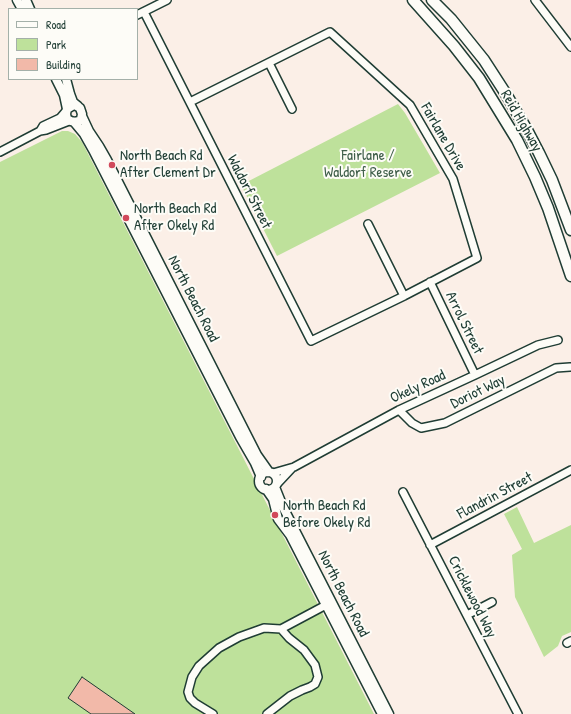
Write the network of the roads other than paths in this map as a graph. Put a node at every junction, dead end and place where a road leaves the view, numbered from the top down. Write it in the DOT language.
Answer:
graph roads {
  1 [pos="167,0"];
  2 [pos="413,0"];
  3 [pos="432,0"];
  4 [pos="535,0"];
  5 [pos="140,14"];
  6 [pos="571,47"];
  7 [pos="269,63"];
  8 [pos="56,80"];
  9 [pos="66,80"];
  10 [pos="190,102"];
  11 [pos="78,106"];
  12 [pos="292,109"];
  13 [pos="67,110"];
  14 [pos="82,116"];
  15 [pos="72,121"];
  16 [pos="40,131"];
  17 [pos="0,152"];
  18 [pos="368,224"];
  19 [pos="571,230"];
  20 [pos="571,276"];
  21 [pos="430,282"];
  22 [pos="404,296"];
  23 [pos="558,340"];
  24 [pos="311,341"];
  25 [pos="571,367"];
  26 [pos="475,375"];
  27 [pos="399,410"];
  28 [pos="294,467"];
  29 [pos="571,470"];
  30 [pos="271,473"];
  31 [pos="260,477"];
  32 [pos="276,485"];
  33 [pos="266,489"];
  34 [pos="403,492"];
  35 [pos="430,545"];
  36 [pos="492,602"];
  37 [pos="326,605"];
  38 [pos="467,615"];
  39 [pos="281,629"];
  40 [pos="213,714"];
  41 [pos="267,714"];
  42 [pos="382,714"];
  43 [pos="389,714"];
  44 [pos="518,714"];
  1 -- 5 [label="street"];
  2 -- 20 [label="highway, Reid Highway"];
  3 -- 19 [label="highway, Reid Highway"];
  4 -- 6 [label="street"];
  5 -- 10 [label="street, Waldorf Street"];
  7 -- 10 [label="street, Fairlane Drive"];
  7 -- 12 [label="street"];
  7 -- 21 [label="street, Fairlane Drive"];
  8 -- 13 [label="main road"];
  9 -- 11 [label="main road"];
  10 -- 24 [label="street, Waldorf Street"];
  11 -- 13 [label="main road"];
  11 -- 14 [label="main road"];
  13 -- 15 [label="main road"];
  13 -- 16 [label="street"];
  14 -- 15 [label="main road"];
  14 -- 30 [label="main road, North Beach Road"];
  15 -- 16 [label="street"];
  15 -- 31 [label="main road, North Beach Road"];
  16 -- 17 [label="street"];
  18 -- 22 [label="street"];
  21 -- 22 [label="street, Fairlane Drive"];
  21 -- 26 [label="street, Arrol Street"];
  22 -- 24 [label="street, Fairlane Drive"];
  23 -- 26 [label="street, Okely Road"];
  25 -- 27 [label="street, Doriot Way"];
  26 -- 27 [label="street, Okely Road"];
  27 -- 28 [label="street, Okely Road"];
  28 -- 30 [label="street, Okely Road"];
  28 -- 32 [label="street, Okely Road"];
  29 -- 35 [label="street, Flandrin Street"];
  30 -- 31 [label="main road"];
  30 -- 32 [label="main road"];
  31 -- 33 [label="main road"];
  32 -- 33 [label="main road"];
  32 -- 43 [label="main road, North Beach Road"];
  33 -- 37 [label="main road, North Beach Road"];
  34 -- 35 [label="street, Cricklewood Way"];
  35 -- 38 [label="street, Cricklewood Way"];
  36 -- 38 [label="street"];
  37 -- 39 [label="street"];
  37 -- 42 [label="main road, North Beach Road"];
  38 -- 44 [label="street, Cricklewood Way"];
  39 -- 40 [label="street"];
  39 -- 41 [label="street"];
}
